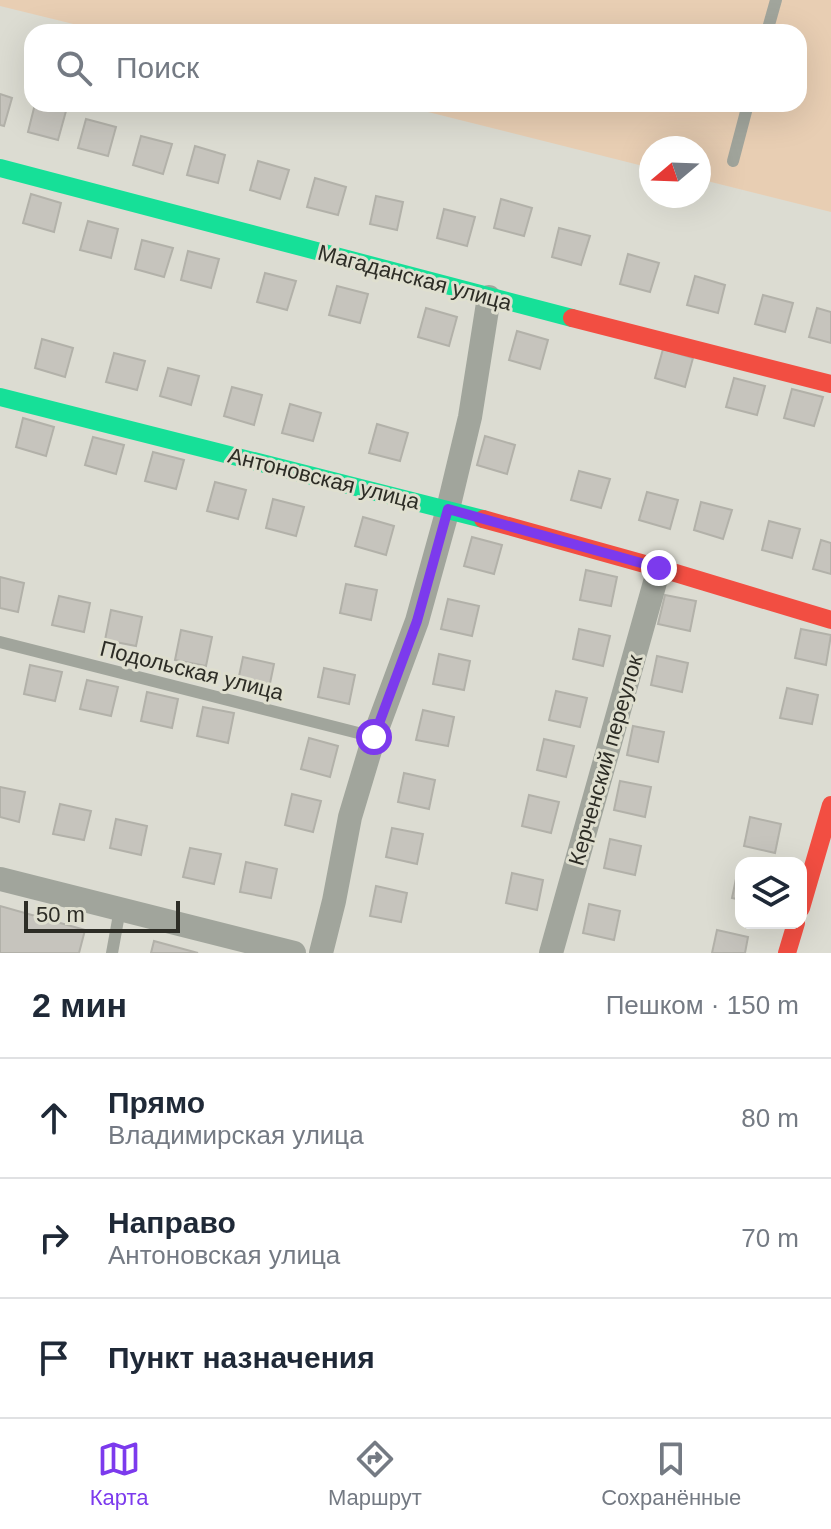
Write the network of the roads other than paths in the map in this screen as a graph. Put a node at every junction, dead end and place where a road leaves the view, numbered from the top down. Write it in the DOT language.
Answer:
graph roads {
  1 [pos="776,0"];
  2 [pos="769,24"];
  3 [pos="746,112"];
  4 [pos="733,161"];
  5 [pos="0,168"];
  6 [pos="489,297"];
  7 [pos="831,384"];
  8 [pos="0,397"];
  9 [pos="448,509"];
  10 [pos="659,568"];
  11 [pos="831,620"];
  12 [pos="0,642"];
  13 [pos="374,737"];
  14 [pos="831,805"];
  15 [pos="825,851"];
  16 [pos="0,879"];
  17 [pos="807,894"];
  18 [pos="120,909"];
  19 [pos="794,929"];
  20 [pos="112,953"];
  21 [pos="294,953"];
  22 [pos="321,953"];
  23 [pos="551,953"];
  24 [pos="787,953"];
  1 -- 2 [label="lane"];
  3 -- 4 [label="lane"];
  5 -- 6 [label="street, Магаданская улица"];
  6 -- 7 [label="street, Магаданская улица"];
  6 -- 9 [label="street"];
  8 -- 9 [label="street, Антоновская улица"];
  9 -- 10 [label="street, Антоновская улица"];
  9 -- 13 [label="street"];
  10 -- 11 [label="street, Антоновская улица"];
  10 -- 23 [label="street, Керченский переулок"];
  12 -- 13 [label="lane, Подольская улица"];
  13 -- 22 [label="street"];
  14 -- 15 [label="street"];
  15 -- 17 [label="street"];
  16 -- 18 [label="street"];
  18 -- 20 [label="lane"];
  18 -- 21 [label="street"];
  19 -- 24 [label="street"];
}
